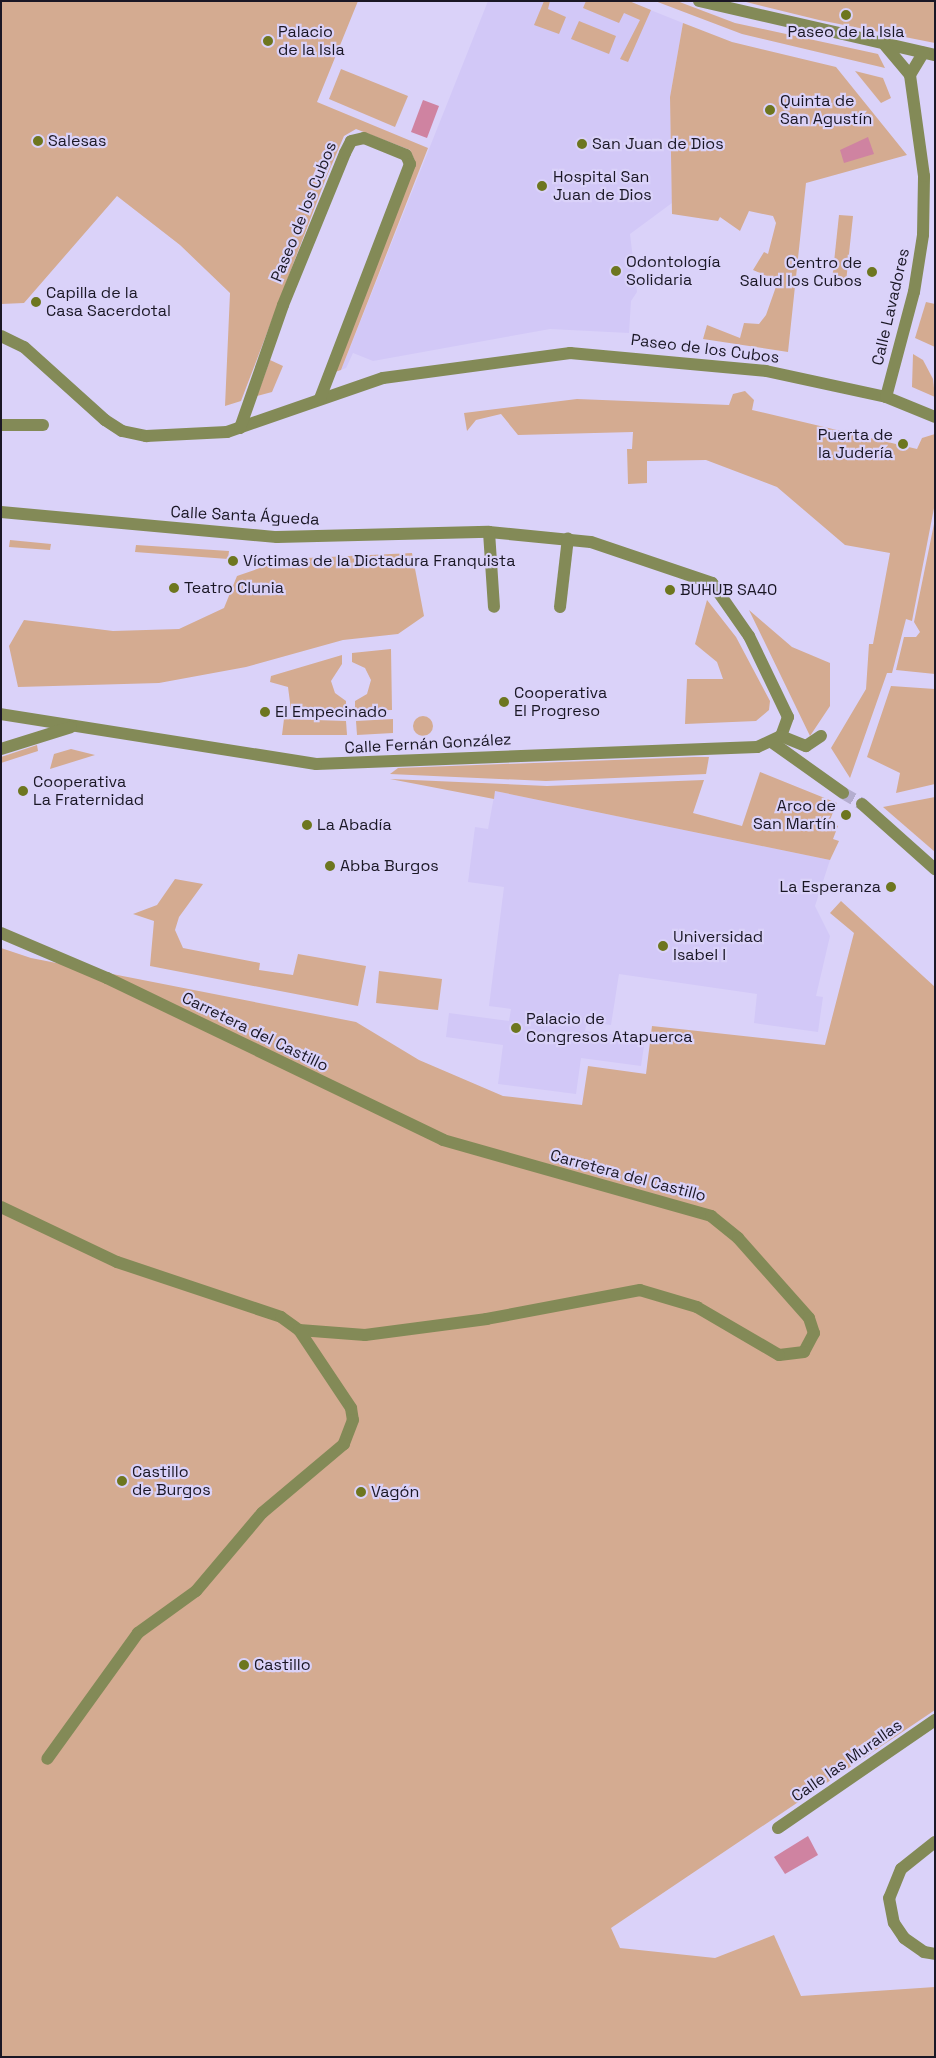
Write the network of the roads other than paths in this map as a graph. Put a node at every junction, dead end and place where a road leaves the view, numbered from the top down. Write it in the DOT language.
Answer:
graph roads {
  1 [pos="699,1"];
  2 [pos="886,46"];
  3 [pos="929,54"];
  4 [pos="910,75"];
  5 [pos="3,336"];
  6 [pos="886,397"];
  7 [pos="320,398"];
  8 [pos="935,417"];
  9 [pos="1,425"];
  10 [pos="42,425"];
  11 [pos="240,428"];
  12 [pos="1,512"];
  13 [pos="489,532"];
  14 [pos="568,538"];
  15 [pos="494,607"];
  16 [pos="560,607"];
  17 [pos="1,714"];
  18 [pos="73,726"];
  19 [pos="821,736"];
  20 [pos="777,739"];
  21 [pos="1,749"];
  22 [pos="843,793"];
  23 [pos="862,804"];
  24 [pos="935,869"];
  25 [pos="1,933"];
  26 [pos="1,1207"];
  27 [pos="299,1330"];
  28 [pos="935,1720"];
  29 [pos="47,1759"];
  30 [pos="778,1828"];
  31 [pos="935,1842"];
  32 [pos="935,1954"];
  1 -- 2 [label="street"];
  2 -- 3 [label="street"];
  2 -- 4 [label="street"];
  3 -- 4 [label="street"];
  4 -- 6 [label="street, Calle Lavadores"];
  5 -- 11 [label="street, Paseo de los Cubos"];
  6 -- 7 [label="street, Paseo de los Cubos"];
  6 -- 8 [label="street, Paseo de los Cubos"];
  7 -- 11 [label="street, Paseo de los Cubos"];
  7 -- 11 [label="street, Paseo de los Cubos"];
  9 -- 10 [label="street"];
  12 -- 13 [label="street, Calle Santa Águeda"];
  13 -- 14 [label="street, Calle Santa Águeda"];
  13 -- 15 [label="street"];
  14 -- 16 [label="street"];
  14 -- 20 [label="street, Calle Santa Águeda"];
  17 -- 18 [label="street, Calle Fernán González"];
  18 -- 20 [label="street, Calle Fernán González"];
  18 -- 21 [label="street"];
  19 -- 20 [label="street"];
  20 -- 22 [label="street"];
  23 -- 24 [label="street"];
  25 -- 27 [label="street, Carretera del Castillo"];
  26 -- 27 [label="street"];
  27 -- 29 [label="street"];
  28 -- 30 [label="street, Calle las Murallas"];
  31 -- 32 [label="street"];
}
